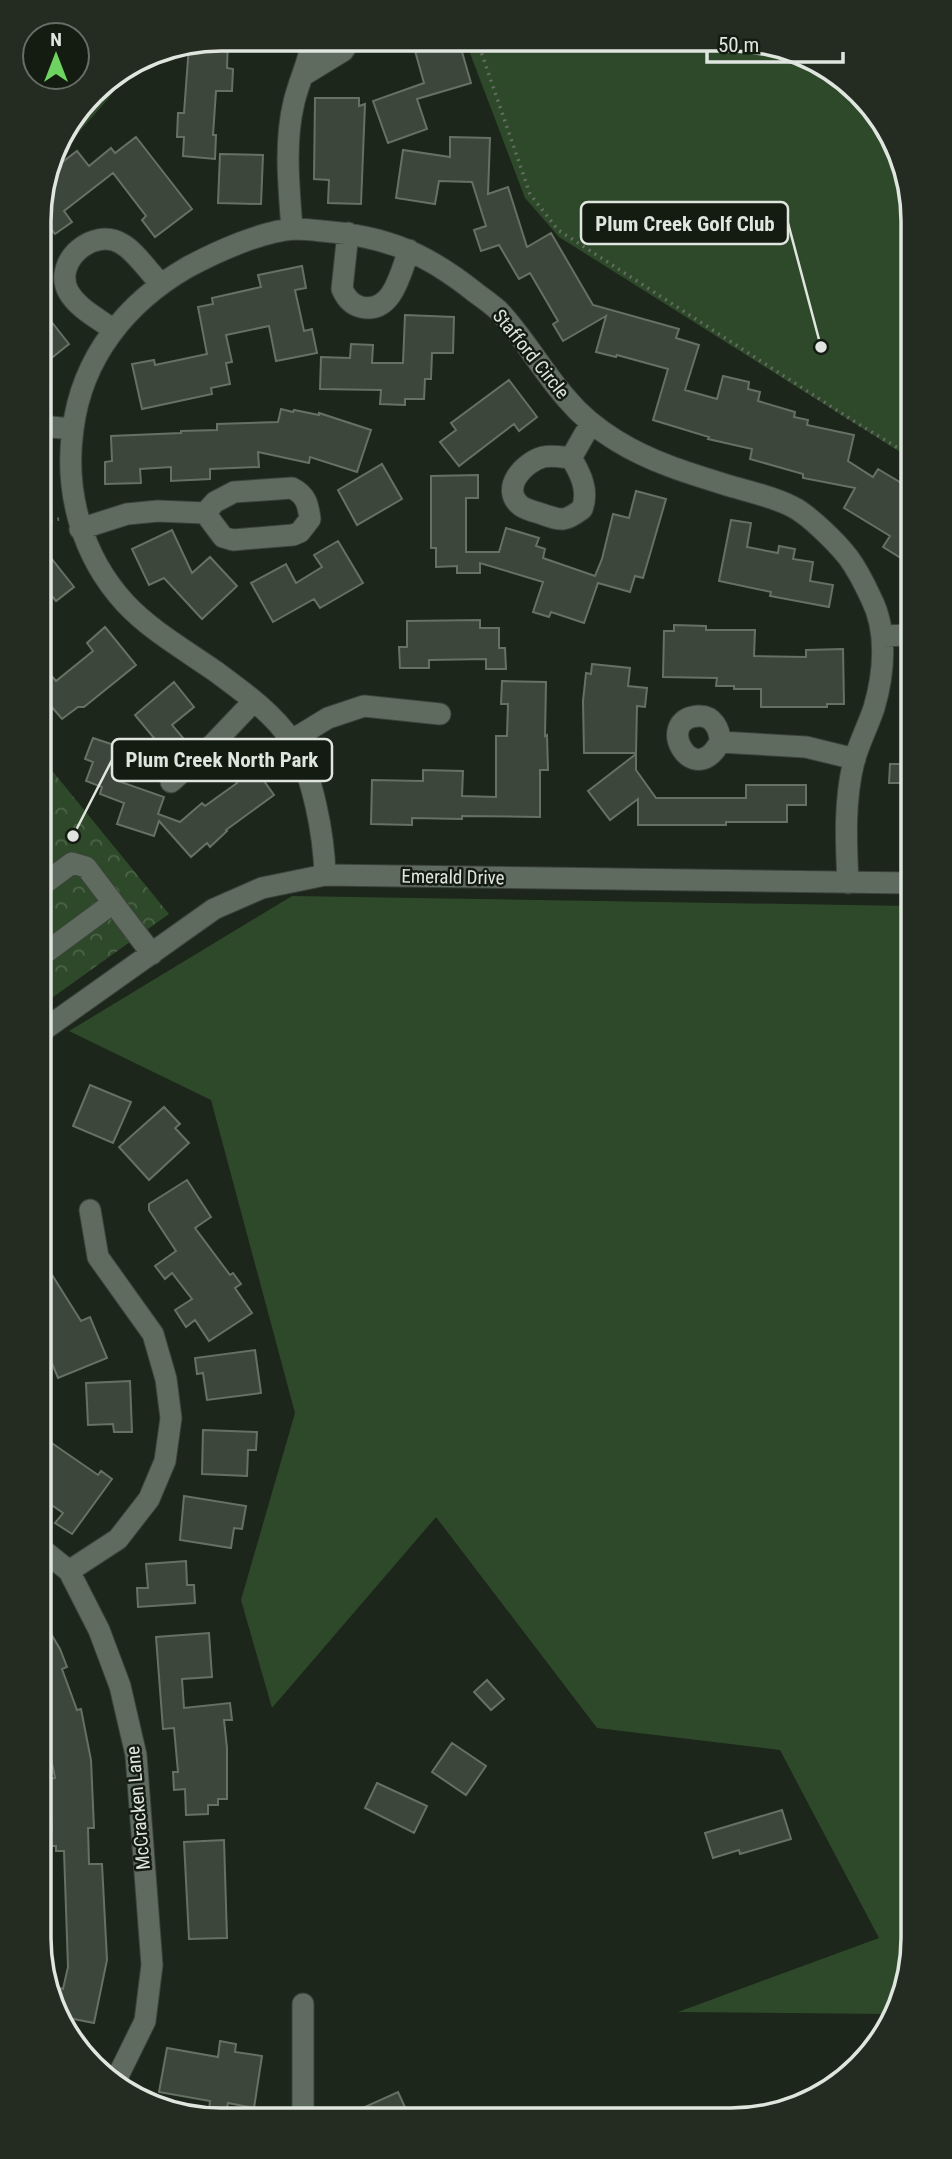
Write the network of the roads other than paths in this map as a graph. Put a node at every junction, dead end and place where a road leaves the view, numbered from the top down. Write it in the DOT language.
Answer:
graph roads {
  1 [pos="309,51"];
  2 [pos="343,51"];
  3 [pos="302,76"];
  4 [pos="292,229"];
  5 [pos="348,233"];
  6 [pos="409,250"];
  7 [pos="160,283"];
  8 [pos="114,330"];
  9 [pos="591,423"];
  10 [pos="51,427"];
  11 [pos="72,429"];
  12 [pos="571,458"];
  13 [pos="205,513"];
  14 [pos="80,529"];
  15 [pos="901,635"];
  16 [pos="882,636"];
  17 [pos="254,701"];
  18 [pos="440,715"];
  19 [pos="292,740"];
  20 [pos="720,742"];
  21 [pos="855,759"];
  22 [pos="171,782"];
  23 [pos="325,875"];
  24 [pos="51,879"];
  25 [pos="848,883"];
  26 [pos="901,883"];
  27 [pos="113,903"];
  28 [pos="51,949"];
  29 [pos="152,954"];
  30 [pos="51,1025"];
  31 [pos="90,1210"];
  32 [pos="51,1556"];
  33 [pos="69,1571"];
  34 [pos="303,2004"];
  35 [pos="119,2074"];
  36 [pos="303,2108"];
  1 -- 3 [label="street"];
  2 -- 3 [label="street"];
  3 -- 4 [label="street"];
  4 -- 5 [label="street, Stafford Circle"];
  4 -- 7 [label="street, Stafford Circle"];
  5 -- 6 [label="street, Stafford Circle"];
  5 -- 6 [label="street"];
  6 -- 9 [label="street, Stafford Circle"];
  7 -- 8 [label="street, Stafford Circle"];
  7 -- 8 [label="street"];
  8 -- 11 [label="street, Stafford Circle"];
  9 -- 12 [label="street"];
  9 -- 16 [label="street, Stafford Circle"];
  10 -- 11 [label="street"];
  11 -- 14 [label="street, Stafford Circle"];
  13 -- 14 [label="street"];
  14 -- 17 [label="street, Stafford Circle"];
  15 -- 16 [label="street"];
  16 -- 21 [label="street, Stafford Circle"];
  17 -- 19 [label="street, Stafford Circle"];
  17 -- 22 [label="street"];
  18 -- 19 [label="street"];
  19 -- 23 [label="street, Stafford Circle"];
  20 -- 21 [label="street"];
  21 -- 25 [label="street, Stafford Circle"];
  23 -- 25 [label="street, Emerald Drive"];
  23 -- 29 [label="street, Emerald Drive"];
  24 -- 27 [label="street"];
  25 -- 26 [label="street, Emerald Drive"];
  27 -- 28 [label="street"];
  27 -- 29 [label="street"];
  29 -- 30 [label="street, Emerald Drive"];
  31 -- 33 [label="street"];
  32 -- 33 [label="street, McCracken Lane"];
  33 -- 35 [label="street, McCracken Lane"];
  34 -- 36 [label="street"];
}
